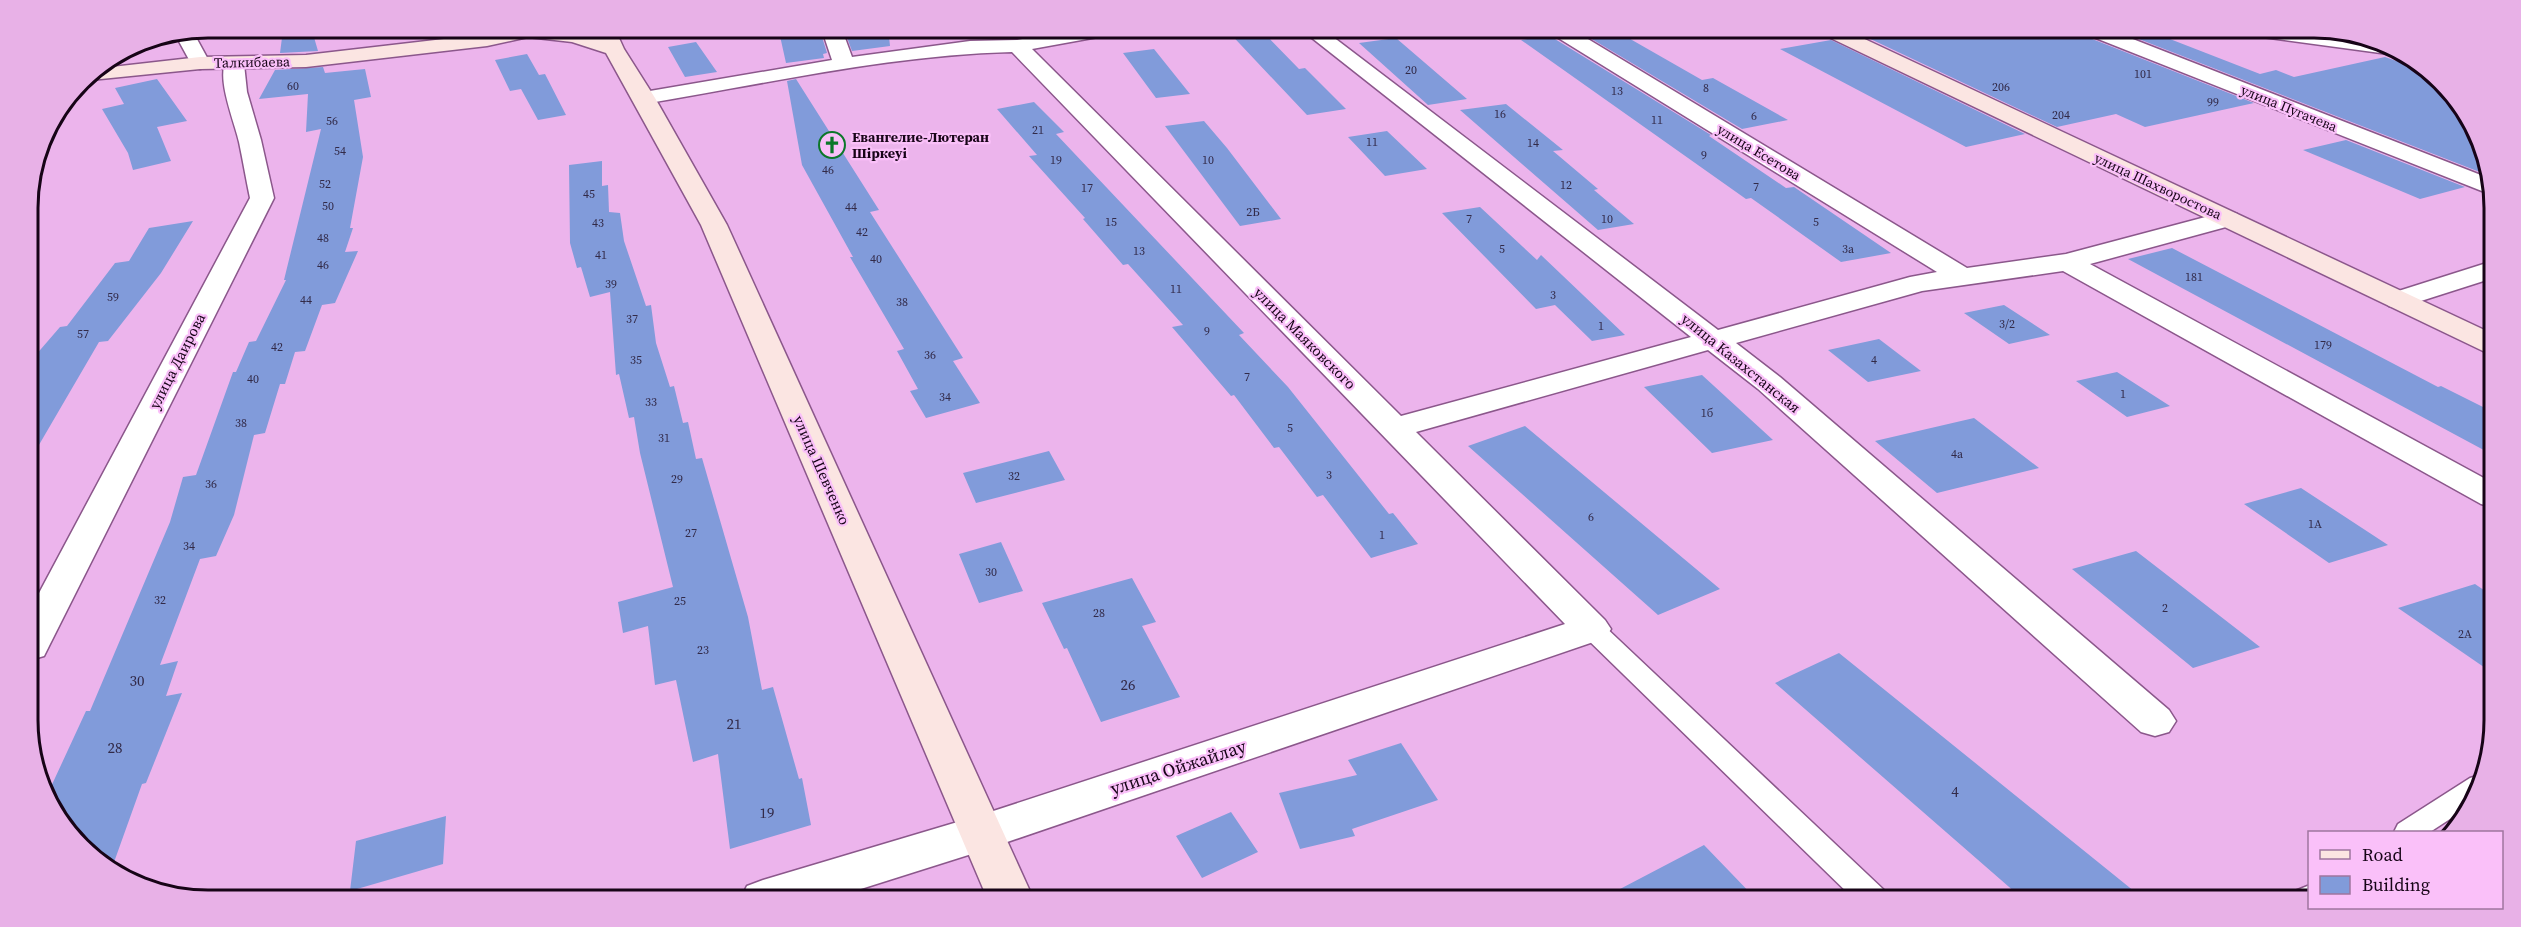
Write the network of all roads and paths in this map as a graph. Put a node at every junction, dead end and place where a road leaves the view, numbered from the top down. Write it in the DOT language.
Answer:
graph roads {
  1 [pos="458,38"];
  2 [pos="496,38"];
  3 [pos="609,38"];
  4 [pos="835,38"];
  5 [pos="1060,38"];
  6 [pos="1322,38"];
  7 [pos="1572,38"];
  8 [pos="1846,38"];
  9 [pos="2113,38"];
  10 [pos="2315,38"];
  11 [pos="188,39"];
  12 [pos="2361,44"];
  13 [pos="1017,46"];
  14 [pos="420,49"];
  15 [pos="200,63"];
  16 [pos="234,64"];
  17 [pos="844,64"];
  18 [pos="103,74"];
  19 [pos="644,98"];
  20 [pos="2482,184"];
  21 [pos="2228,219"];
  22 [pos="2067,262"];
  23 [pos="2484,272"];
  24 [pos="1963,277"];
  25 [pos="2399,300"];
  26 [pos="1714,340"];
  27 [pos="2484,341"];
  28 [pos="1394,428"];
  29 [pos="2484,492"];
  30 [pos="1592,629"];
  31 [pos="38,631"];
  32 [pos="2155,721"];
  33 [pos="2465,795"];
  34 [pos="2410,831"];
  35 [pos="981,833"];
  36 [pos="1864,889"];
  37 [pos="796,890"];
  38 [pos="1006,890"];
  1 -- 14 [label="street"];
  2 -- 14 [label="street"];
  3 -- 19 [label="street, улица Шевченко"];
  4 -- 17 [label="street"];
  5 -- 13 [label="street"];
  6 -- 26 [label="street, улица Казахстанская"];
  7 -- 24 [label="street, улица Есетова"];
  8 -- 21 [label="street, улица Шахворостова"];
  9 -- 20 [label="street, улица Пугачева"];
  10 -- 12 [label="street"];
  11 -- 15 [label="street"];
  13 -- 17 [label="street"];
  13 -- 28 [label="street, улица Маяковского"];
  14 -- 16 [label="street, Талкибаева"];
  15 -- 16 [label="street, Талкибаева"];
  15 -- 18 [label="street, Талкибаева"];
  16 -- 31 [label="street, улица Даирова"];
  17 -- 19 [label="street"];
  19 -- 35 [label="street, улица Шевченко"];
  21 -- 22 [label="street"];
  21 -- 25 [label="street, улица Шахворостова"];
  22 -- 24 [label="street"];
  22 -- 29 [label="street"];
  23 -- 25 [label="street"];
  24 -- 26 [label="street"];
  25 -- 27 [label="street, улица Шахворостова"];
  26 -- 28 [label="street"];
  26 -- 32 [label="street, улица Казахстанская"];
  28 -- 30 [label="street, улица Маяковского"];
  30 -- 35 [label="street, улица Ойжайлау"];
  30 -- 36 [label="lane"];
  33 -- 34 [label="lane"];
  35 -- 37 [label="street, улица Ойжайлау"];
  35 -- 38 [label="street, улица Шевченко"];
}
